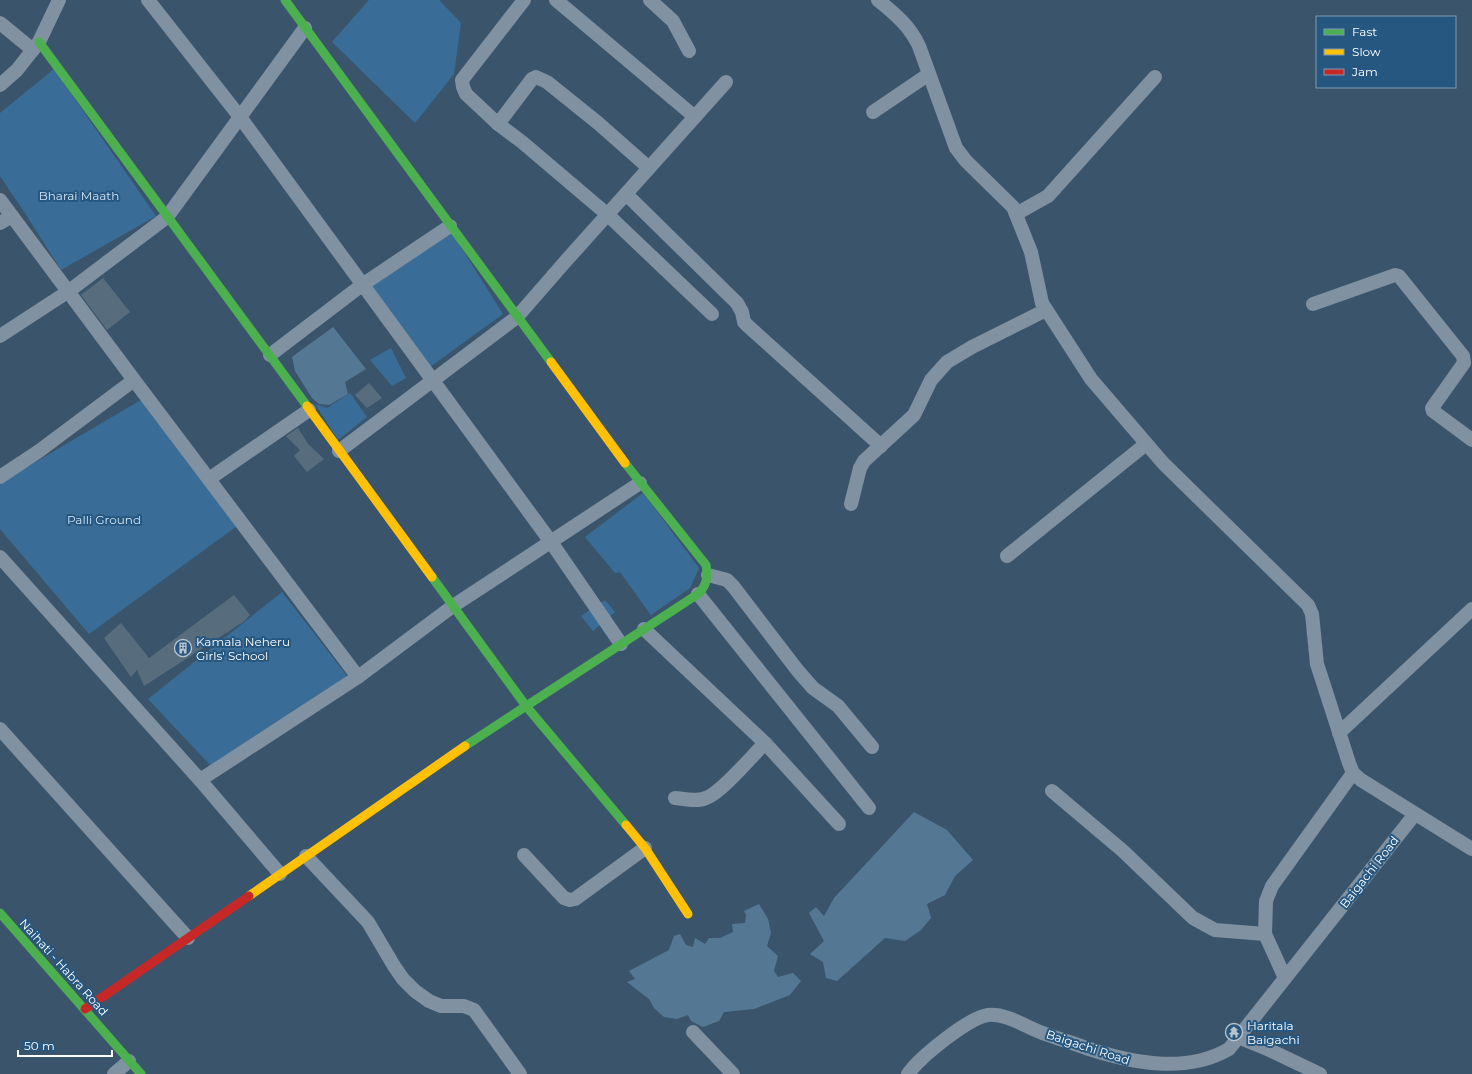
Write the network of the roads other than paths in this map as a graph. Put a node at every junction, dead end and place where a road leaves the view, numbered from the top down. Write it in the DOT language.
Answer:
graph roads {
  1 [pos="59,0"];
  2 [pos="148,0"];
  3 [pos="285,0"];
  4 [pos="524,0"];
  5 [pos="556,0"];
  6 [pos="650,0"];
  7 [pos="878,0"];
  8 [pos="0,22"];
  9 [pos="305,28"];
  10 [pos="36,46"];
  11 [pos="689,51"];
  12 [pos="930,74"];
  13 [pos="1155,77"];
  14 [pos="726,82"];
  15 [pos="0,84"];
  16 [pos="874,112"];
  17 [pos="240,117"];
  18 [pos="695,117"];
  19 [pos="498,124"];
  20 [pos="649,168"];
  21 [pos="626,194"];
  22 [pos="0,200"];
  23 [pos="1016,214"];
  24 [pos="608,215"];
  25 [pos="167,217"];
  26 [pos="6,219"];
  27 [pos="450,226"];
  28 [pos="362,285"];
  29 [pos="69,291"];
  30 [pos="1313,304"];
  31 [pos="1046,310"];
  32 [pos="712,314"];
  33 [pos="517,317"];
  34 [pos="0,336"];
  35 [pos="270,355"];
  36 [pos="134,380"];
  37 [pos="433,380"];
  38 [pos="309,410"];
  39 [pos="1472,440"];
  40 [pos="1146,444"];
  41 [pos="881,446"];
  42 [pos="339,451"];
  43 [pos="0,478"];
  44 [pos="209,479"];
  45 [pos="640,483"];
  46 [pos="851,504"];
  47 [pos="550,542"];
  48 [pos="1007,556"];
  49 [pos="0,557"];
  50 [pos="708,575"];
  51 [pos="698,594"];
  52 [pos="453,606"];
  53 [pos="1472,609"];
  54 [pos="644,629"];
  55 [pos="621,644"];
  56 [pos="358,677"];
  57 [pos="526,706"];
  58 [pos="0,729"];
  59 [pos="1339,733"];
  60 [pos="765,742"];
  61 [pos="872,747"];
  62 [pos="1353,772"];
  63 [pos="200,780"];
  64 [pos="1052,791"];
  65 [pos="675,798"];
  66 [pos="869,808"];
  67 [pos="1415,814"];
  68 [pos="839,824"];
  69 [pos="645,848"];
  70 [pos="1472,849"];
  71 [pos="524,855"];
  72 [pos="306,856"];
  73 [pos="280,874"];
  74 [pos="0,913"];
  75 [pos="688,914"];
  76 [pos="1265,934"];
  77 [pos="188,938"];
  78 [pos="1285,978"];
  79 [pos="85,1009"];
  80 [pos="692,1032"];
  81 [pos="1238,1037"];
  82 [pos="130,1061"];
  83 [pos="1153,1070"];
  84 [pos="114,1074"];
  85 [pos="141,1074"];
  86 [pos="520,1074"];
  87 [pos="733,1074"];
  88 [pos="908,1074"];
  89 [pos="1320,1074"];
  1 -- 10 [label="street"];
  2 -- 17 [label="street"];
  3 -- 9 [label="street"];
  4 -- 19 [label="street"];
  5 -- 18 [label="street"];
  6 -- 11 [label="street"];
  7 -- 12 [label="street"];
  8 -- 10 [label="street"];
  9 -- 17 [label="street"];
  9 -- 27 [label="street"];
  10 -- 15 [label="street"];
  10 -- 25 [label="street"];
  12 -- 16 [label="street"];
  12 -- 23 [label="street"];
  13 -- 23 [label="street"];
  14 -- 18 [label="street"];
  17 -- 25 [label="street"];
  17 -- 28 [label="street"];
  18 -- 20 [label="street"];
  19 -- 20 [label="street"];
  19 -- 24 [label="street"];
  20 -- 21 [label="street"];
  21 -- 24 [label="street"];
  21 -- 41 [label="street"];
  22 -- 26 [label="street"];
  23 -- 31 [label="street"];
  24 -- 32 [label="street"];
  24 -- 33 [label="street"];
  25 -- 29 [label="street"];
  25 -- 35 [label="street"];
  26 -- 29 [label="street"];
  27 -- 28 [label="street"];
  27 -- 33 [label="street"];
  28 -- 35 [label="street"];
  28 -- 37 [label="street"];
  29 -- 34 [label="street"];
  29 -- 36 [label="street"];
  30 -- 39 [label="street"];
  31 -- 40 [label="street"];
  31 -- 41 [label="street"];
  33 -- 37 [label="street"];
  33 -- 45 [label="street"];
  35 -- 38 [label="street"];
  36 -- 43 [label="street"];
  36 -- 44 [label="street"];
  37 -- 42 [label="street"];
  37 -- 47 [label="street"];
  38 -- 42 [label="street"];
  38 -- 44 [label="street"];
  40 -- 48 [label="street"];
  40 -- 59 [label="street"];
  41 -- 46 [label="street"];
  42 -- 52 [label="street"];
  44 -- 56 [label="street"];
  45 -- 47 [label="street"];
  45 -- 50 [label="street"];
  47 -- 52 [label="street"];
  47 -- 55 [label="street"];
  49 -- 63 [label="street"];
  50 -- 51 [label="street"];
  50 -- 61 [label="street"];
  51 -- 54 [label="street"];
  51 -- 66 [label="street"];
  52 -- 56 [label="street"];
  52 -- 57 [label="street"];
  53 -- 59 [label="street"];
  54 -- 55 [label="street"];
  54 -- 60 [label="street"];
  55 -- 57 [label="street"];
  56 -- 63 [label="street"];
  57 -- 69 [label="street"];
  57 -- 72 [label="street"];
  58 -- 77 [label="street"];
  59 -- 62 [label="street"];
  60 -- 65 [label="street"];
  60 -- 68 [label="street"];
  62 -- 67 [label="street"];
  62 -- 76 [label="street"];
  63 -- 73 [label="street"];
  64 -- 76 [label="street"];
  67 -- 70 [label="street"];
  67 -- 78 [label="street, Baigachi Road"];
  69 -- 71 [label="street"];
  69 -- 75 [label="street"];
  72 -- 73 [label="street"];
  72 -- 86 [label="street"];
  73 -- 77 [label="street"];
  74 -- 79 [label="street, Naihati - Habra Road"];
  76 -- 78 [label="street"];
  77 -- 79 [label="street"];
  78 -- 81 [label="street, Baigachi Road"];
  79 -- 82 [label="street, Naihati - Habra Road"];
  80 -- 87 [label="street"];
  81 -- 83 [label="street, Baigachi Road"];
  81 -- 89 [label="street"];
  82 -- 84 [label="street"];
  82 -- 85 [label="street, Naihati - Habra Road"];
  83 -- 88 [label="street, Baigachi Road"];
}
